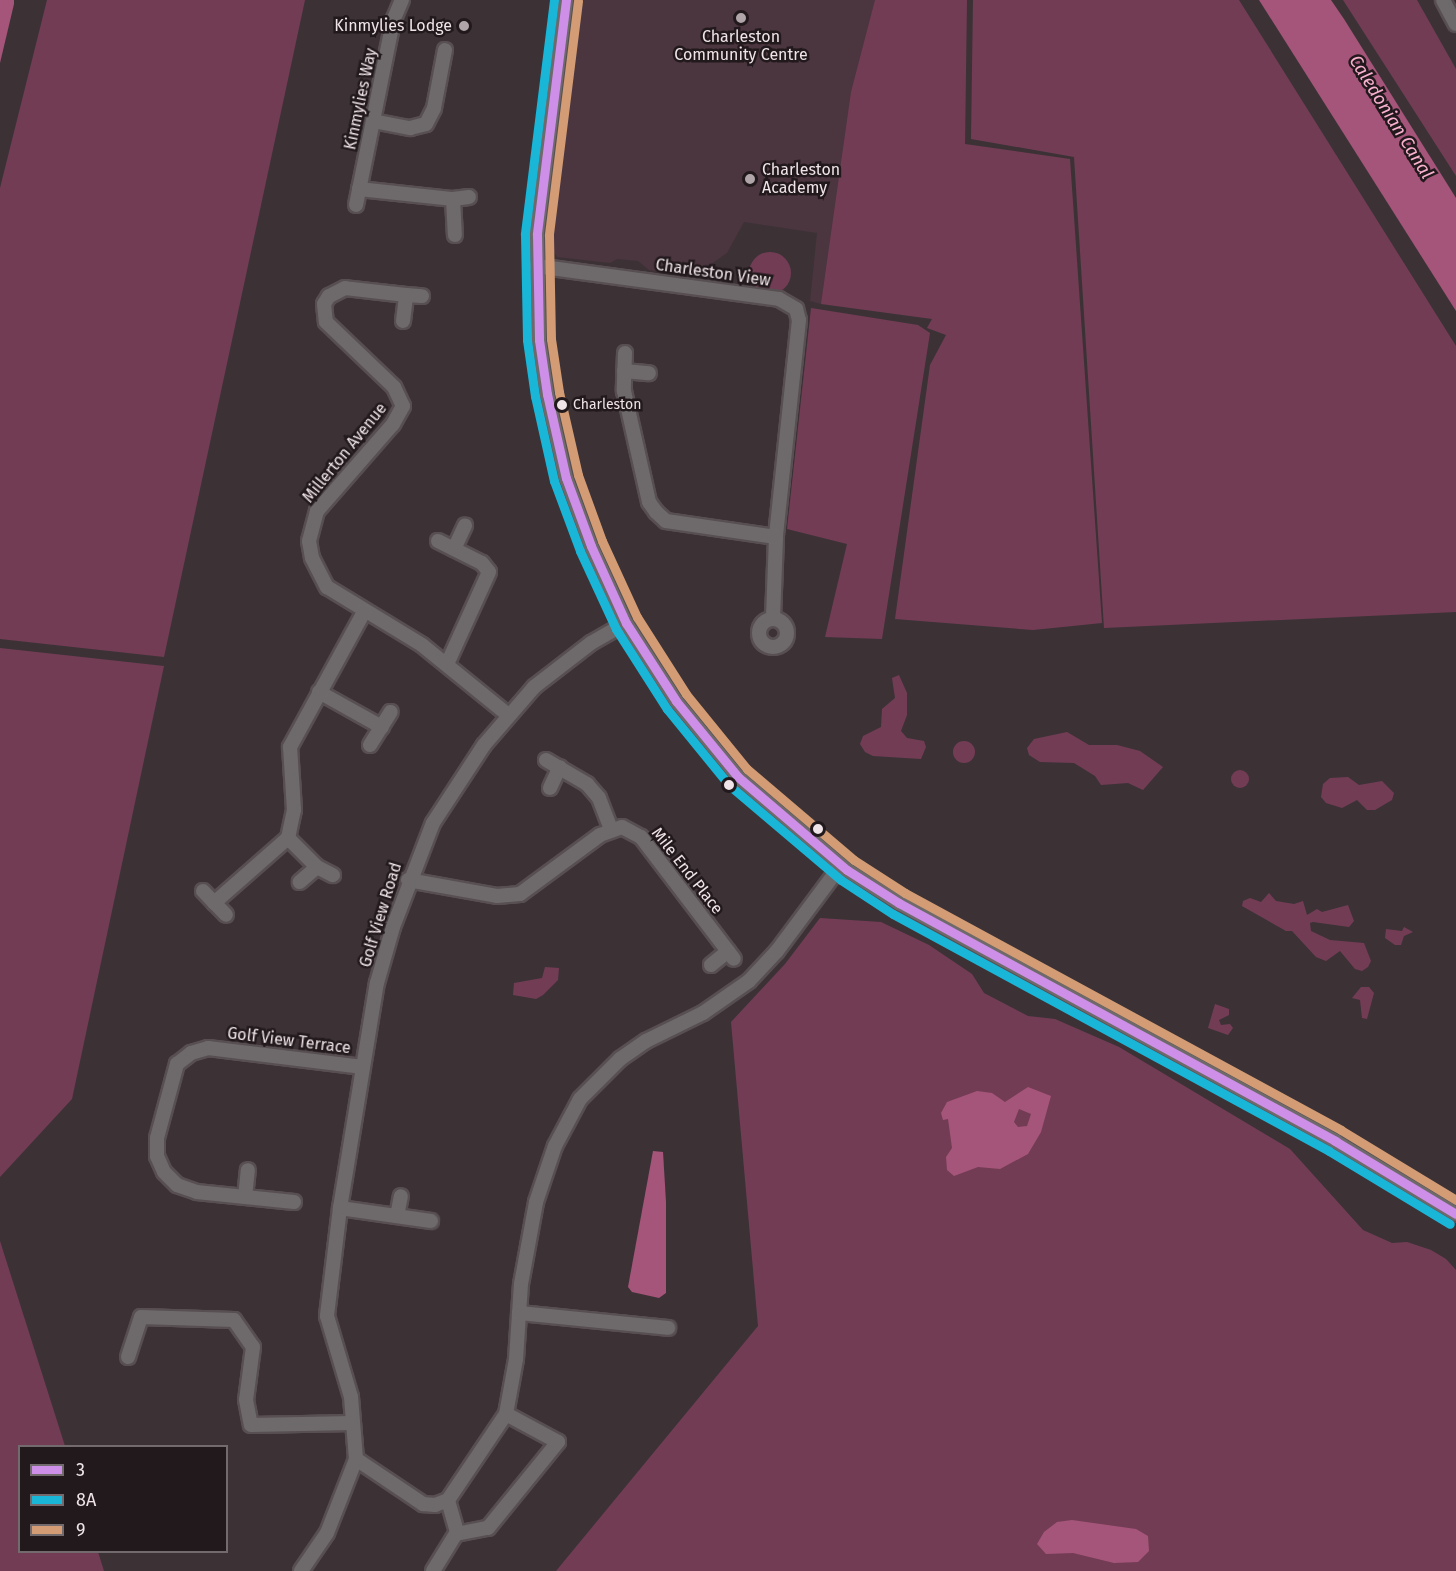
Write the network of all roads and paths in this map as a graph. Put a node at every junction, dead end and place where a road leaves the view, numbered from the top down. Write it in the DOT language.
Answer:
graph roads {
  1 [pos="402,0"];
  2 [pos="566,0"];
  3 [pos="1443,0"];
  4 [pos="1456,24"];
  5 [pos="445,50"];
  6 [pos="373,121"];
  7 [pos="359,189"];
  8 [pos="470,197"];
  9 [pos="453,199"];
  10 [pos="356,205"];
  11 [pos="455,236"];
  12 [pos="536,266"];
  13 [pos="406,295"];
  14 [pos="422,296"];
  15 [pos="404,321"];
  16 [pos="625,353"];
  17 [pos="624,371"];
  18 [pos="649,373"];
  19 [pos="465,525"];
  20 [pos="776,537"];
  21 [pos="438,542"];
  22 [pos="454,549"];
  23 [pos="364,612"];
  24 [pos="773,619"];
  25 [pos="626,623"];
  26 [pos="447,664"];
  27 [pos="319,692"];
  28 [pos="391,712"];
  29 [pos="508,716"];
  30 [pos="382,727"];
  31 [pos="370,745"];
  32 [pos="546,760"];
  33 [pos="560,767"];
  34 [pos="550,788"];
  35 [pos="611,829"];
  36 [pos="288,838"];
  37 [pos="841,865"];
  38 [pos="317,867"];
  39 [pos="333,875"];
  40 [pos="408,880"];
  41 [pos="300,882"];
  42 [pos="202,891"];
  43 [pos="214,903"];
  44 [pos="226,915"];
  45 [pos="711,965"];
  46 [pos="363,1067"];
  47 [pos="248,1170"];
  48 [pos="401,1196"];
  49 [pos="245,1197"];
  50 [pos="294,1202"];
  51 [pos="340,1208"];
  52 [pos="1456,1214"];
  53 [pos="398,1216"];
  54 [pos="431,1221"];
  55 [pos="519,1313"];
  56 [pos="668,1328"];
  57 [pos="128,1357"];
  58 [pos="506,1414"];
  59 [pos="353,1423"];
  60 [pos="356,1459"];
  61 [pos="447,1500"];
  62 [pos="456,1534"];
  63 [pos="301,1571"];
  64 [pos="433,1571"];
  1 -- 6 [label="street, Kinmylies Way"];
  2 -- 12 [label="street"];
  3 -- 4 [label="street"];
  5 -- 6 [label="street"];
  6 -- 7 [label="street, Kinmylies Way"];
  7 -- 9 [label="street"];
  7 -- 10 [label="street, Kinmylies Way"];
  8 -- 9 [label="street"];
  9 -- 11 [label="street"];
  12 -- 20 [label="street, Charleston View"];
  12 -- 25 [label="street"];
  13 -- 14 [label="street"];
  13 -- 15 [label="street"];
  13 -- 23 [label="street, Millerton Avenue"];
  16 -- 17 [label="street"];
  17 -- 18 [label="street"];
  17 -- 20 [label="street"];
  19 -- 22 [label="street"];
  20 -- 24 [label="street, Charleston View"];
  21 -- 22 [label="street"];
  22 -- 26 [label="street"];
  23 -- 26 [label="street, Millerton Avenue"];
  23 -- 27 [label="street"];
  25 -- 29 [label="street, Golf View Road"];
  25 -- 37 [label="street"];
  26 -- 29 [label="street, Millerton Avenue"];
  27 -- 30 [label="street"];
  27 -- 36 [label="street"];
  28 -- 30 [label="street"];
  29 -- 40 [label="street, Golf View Road"];
  30 -- 31 [label="street"];
  32 -- 33 [label="street"];
  33 -- 34 [label="street"];
  33 -- 35 [label="street"];
  35 -- 40 [label="street"];
  35 -- 45 [label="street, Mile End Place"];
  36 -- 38 [label="street"];
  36 -- 43 [label="street"];
  37 -- 52 [label="street"];
  37 -- 55 [label="street"];
  38 -- 39 [label="street"];
  38 -- 41 [label="street"];
  40 -- 46 [label="street, Golf View Road"];
  42 -- 43 [label="street"];
  43 -- 44 [label="street"];
  46 -- 49 [label="street, Golf View Terrace"];
  46 -- 51 [label="street, Golf View Road"];
  47 -- 49 [label="street"];
  48 -- 53 [label="street"];
  49 -- 50 [label="street, Golf View Terrace"];
  51 -- 53 [label="street"];
  51 -- 59 [label="street, Golf View Road"];
  53 -- 54 [label="street"];
  55 -- 56 [label="street"];
  55 -- 58 [label="street"];
  57 -- 59 [label="street"];
  58 -- 61 [label="street"];
  58 -- 62 [label="street"];
  59 -- 60 [label="street, Golf View Road"];
  60 -- 61 [label="street"];
  60 -- 63 [label="street"];
  61 -- 62 [label="street"];
  62 -- 64 [label="street"];
}
